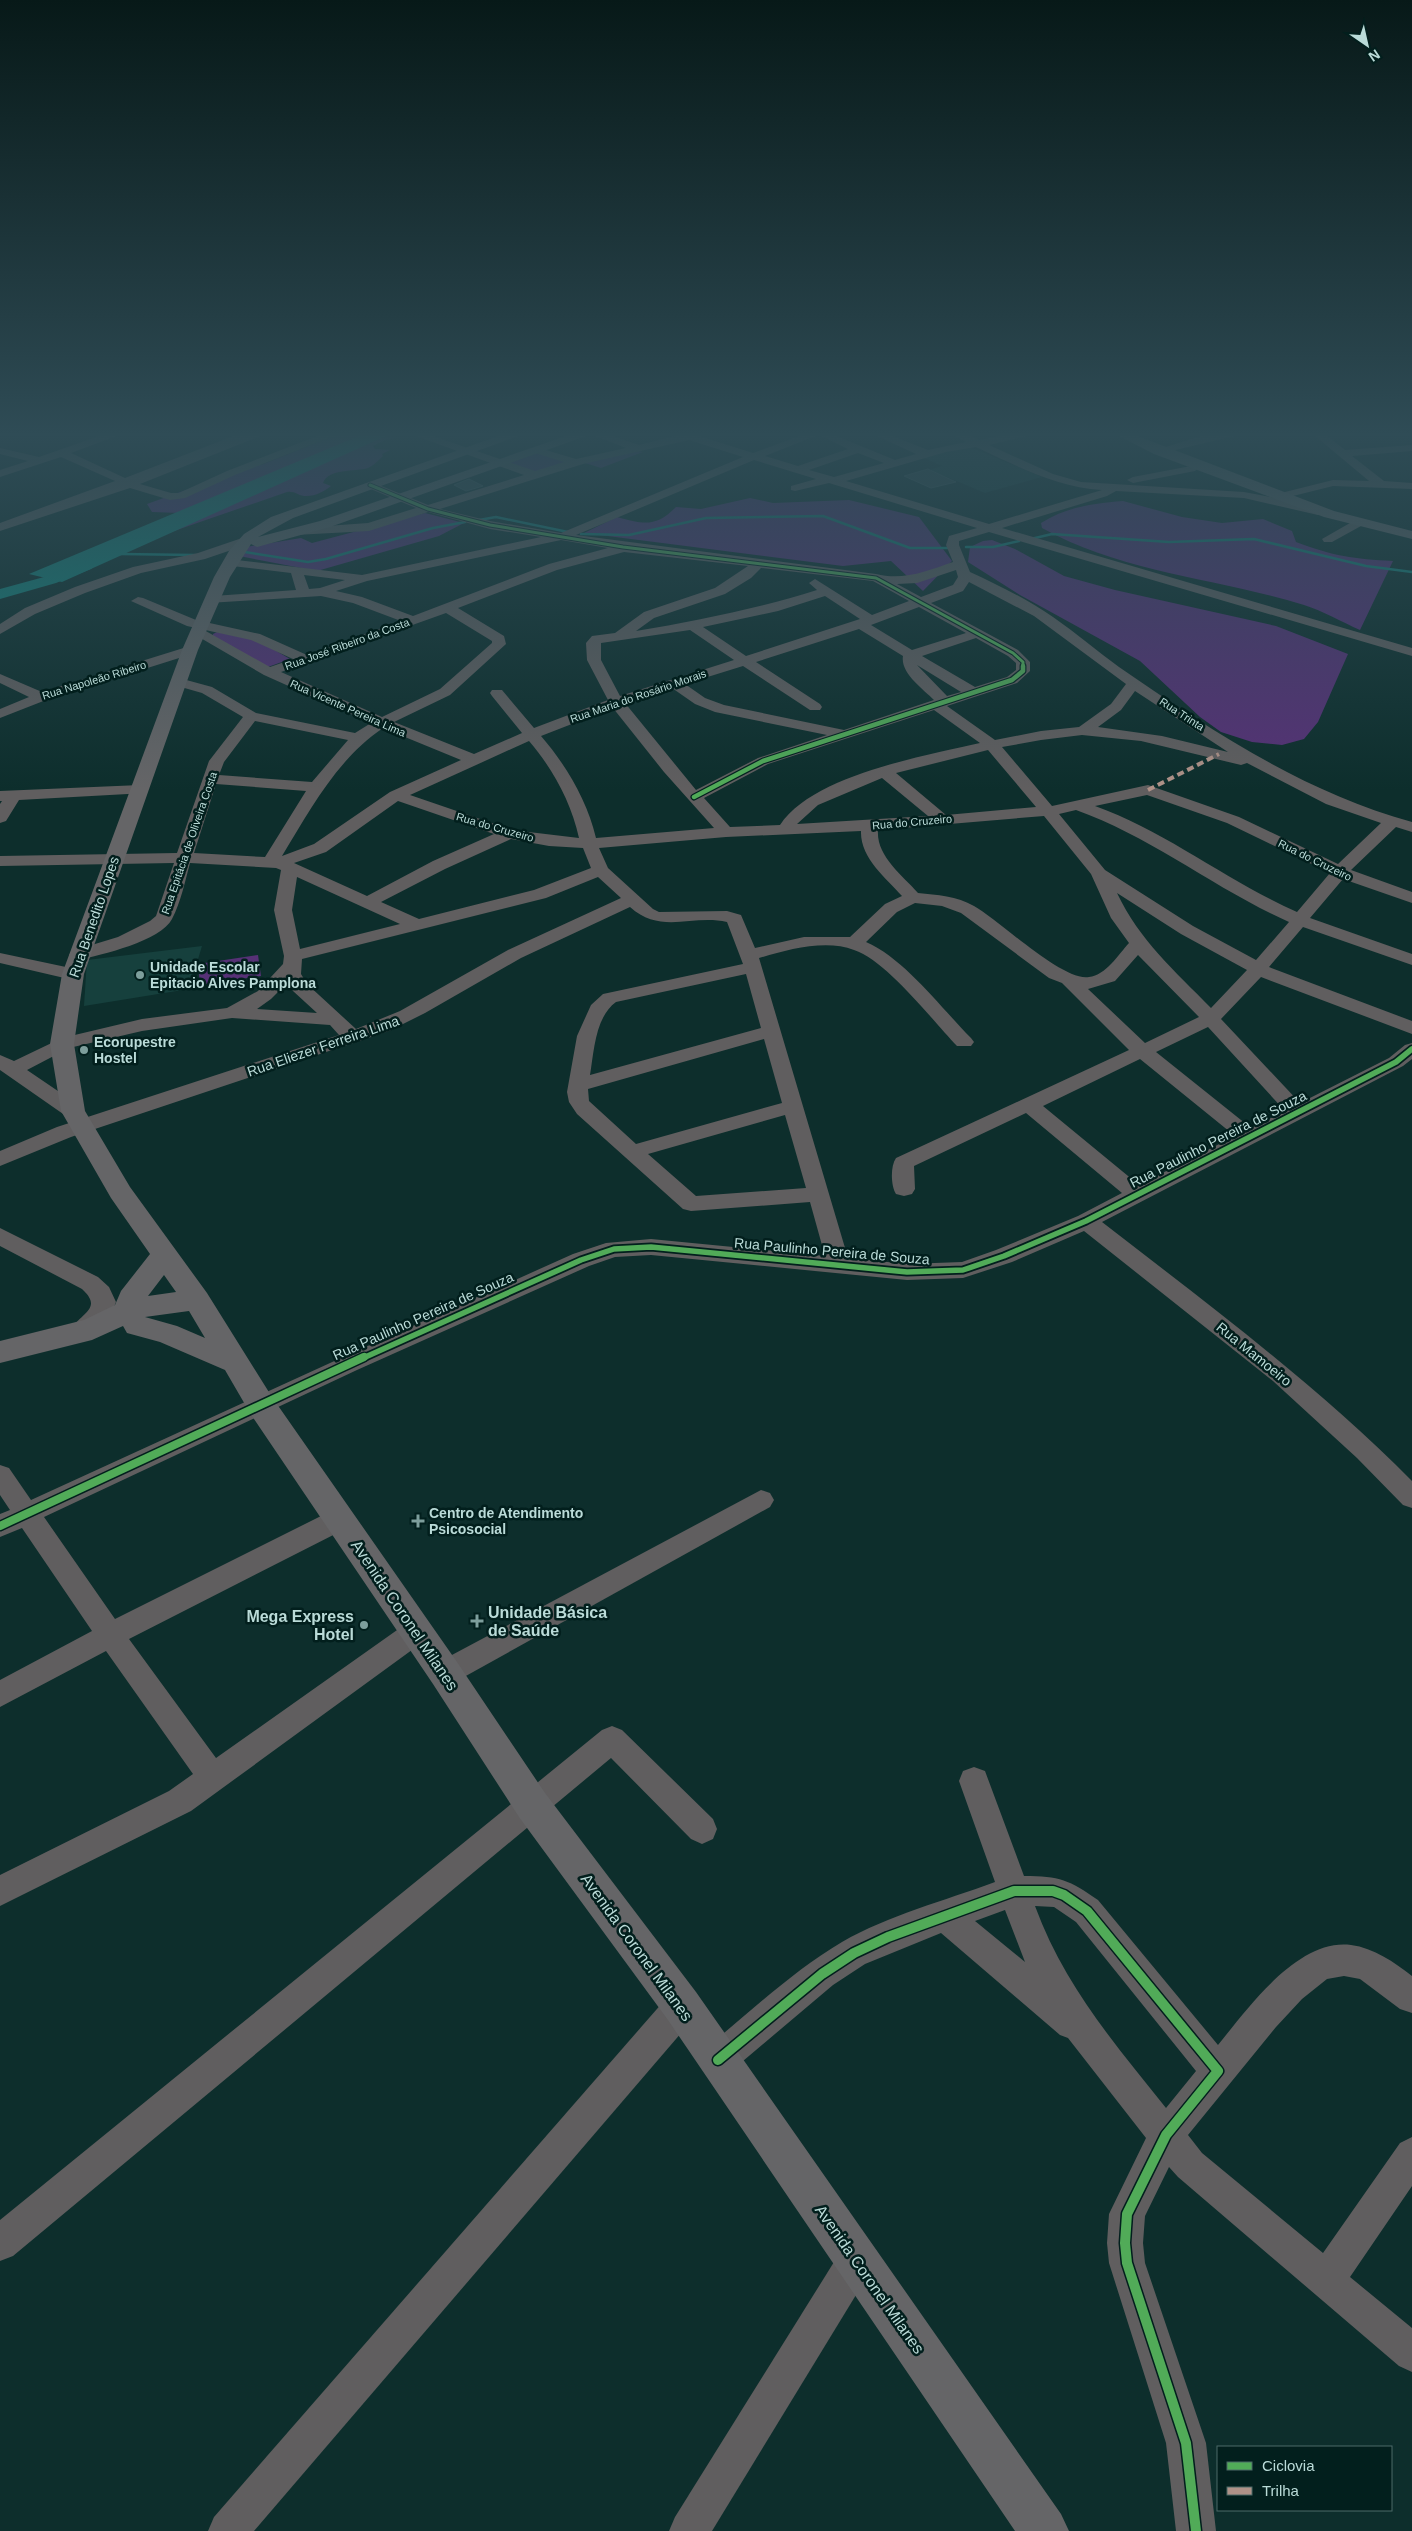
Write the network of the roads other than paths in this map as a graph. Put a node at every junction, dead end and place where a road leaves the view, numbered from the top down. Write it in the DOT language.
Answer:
graph roads {
  1 [pos="217,553"];
  2 [pos="237,553"];
  3 [pos="250,553"];
  4 [pos="485,553"];
  5 [pos="608,553"];
  6 [pos="671,553"];
  7 [pos="956,553"];
  8 [pos="1075,553"];
  9 [pos="757,564"];
  10 [pos="794,568"];
  11 [pos="296,570"];
  12 [pos="962,570"];
  13 [pos="537,573"];
  14 [pos="364,578"];
  15 [pos="884,581"];
  16 [pos="827,591"];
  17 [pos="303,592"];
  18 [pos="321,592"];
  19 [pos="212,600"];
  20 [pos="138,601"];
  21 [pos="920,604"];
  22 [pos="448,608"];
  23 [pos="411,620"];
  24 [pos="865,622"];
  25 [pos="692,626"];
  26 [pos="0,630"];
  27 [pos="976,634"];
  28 [pos="197,636"];
  29 [pos="618,637"];
  30 [pos="1412,652"];
  31 [pos="910,655"];
  32 [pos="305,659"];
  33 [pos="744,660"];
  34 [pos="269,672"];
  35 [pos="0,678"];
  36 [pos="179,682"];
  37 [pos="674,683"];
  38 [pos="1134,683"];
  39 [pos="972,692"];
  40 [pos="497,693"];
  41 [pos="41,697"];
  42 [pos="615,702"];
  43 [pos="940,703"];
  44 [pos="815,706"];
  45 [pos="0,714"];
  46 [pos="251,716"];
  47 [pos="380,723"];
  48 [pos="1083,731"];
  49 [pos="532,734"];
  50 [pos="847,735"];
  51 [pos="358,738"];
  52 [pos="992,745"];
  53 [pos="474,760"];
  54 [pos="1264,766"];
  55 [pos="885,772"];
  56 [pos="210,779"];
  57 [pos="316,787"];
  58 [pos="140,790"];
  59 [pos="396,795"];
  60 [pos="7,796"];
  61 [pos="694,797"];
  62 [pos="1080,806"];
  63 [pos="1050,811"];
  64 [pos="0,818"];
  65 [pos="941,819"];
  66 [pos="1392,822"];
  67 [pos="870,826"];
  68 [pos="1412,827"];
  69 [pos="786,829"];
  70 [pos="726,832"];
  71 [pos="509,834"];
  72 [pos="589,844"];
  73 [pos="184,858"];
  74 [pos="113,860"];
  75 [pos="0,861"];
  76 [pos="280,865"];
  77 [pos="600,870"];
  78 [pos="1340,872"];
  79 [pos="1099,874"];
  80 [pos="913,898"];
  81 [pos="1412,898"];
  82 [pos="632,900"];
  83 [pos="368,902"];
  84 [pos="1297,920"];
  85 [pos="415,924"];
  86 [pos="853,944"];
  87 [pos="1138,944"];
  88 [pos="0,958"];
  89 [pos="1412,960"];
  90 [pos="292,961"];
  91 [pos="750,961"];
  92 [pos="76,965"];
  93 [pos="1258,969"];
  94 [pos="1070,981"];
  95 [pos="300,987"];
  96 [pos="230,1012"];
  97 [pos="284,1017"];
  98 [pos="1211,1019"];
  99 [pos="334,1020"];
  100 [pos="1412,1028"];
  101 [pos="771,1031"];
  102 [pos="353,1038"];
  103 [pos="964,1042"];
  104 [pos="62,1044"];
  105 [pos="1142,1052"];
  106 [pos="1407,1060"];
  107 [pos="7,1066"];
  108 [pos="578,1085"];
  109 [pos="1028,1104"];
  110 [pos="792,1107"];
  111 [pos="1298,1113"];
  112 [pos="78,1119"];
  113 [pos="1250,1138"];
  114 [pos="632,1152"];
  115 [pos="0,1159"];
  116 [pos="904,1189"];
  117 [pos="816,1194"];
  118 [pos="1137,1194"];
  119 [pos="1086,1220"];
  120 [pos="5,1245"];
  121 [pos="165,1254"];
  122 [pos="839,1266"];
  123 [pos="196,1300"];
  124 [pos="132,1319"];
  125 [pos="87,1330"];
  126 [pos="0,1352"];
  127 [pos="233,1362"];
  128 [pos="261,1405"];
  129 [pos="0,1475"];
  130 [pos="1412,1498"];
  131 [pos="761,1500"];
  132 [pos="28,1513"];
  133 [pos="340,1519"];
  134 [pos="0,1526"];
  135 [pos="417,1631"];
  136 [pos="110,1635"];
  137 [pos="445,1673"];
  138 [pos="0,1694"];
  139 [pos="213,1778"];
  140 [pos="974,1782"];
  141 [pos="532,1805"];
  142 [pos="702,1829"];
  143 [pos="0,1891"];
  144 [pos="1014,1891"];
  145 [pos="946,1917"];
  146 [pos="1412,1998"];
  147 [pos="682,2006"];
  148 [pos="1083,2031"];
  149 [pos="718,2060"];
  150 [pos="1218,2071"];
  151 [pos="1166,2135"];
  152 [pos="1412,2155"];
  153 [pos="0,2244"];
  154 [pos="857,2259"];
  155 [pos="1327,2279"];
  156 [pos="1412,2353"];
  157 [pos="1038,2528"];
  158 [pos="228,2531"];
  159 [pos="690,2531"];
  160 [pos="1196,2531"];
  1 -- 26 [label="street"];
  2 -- 19 [label="main road, Rua Benedito Lopes"];
  3 -- 11 [label="street"];
  4 -- 13 [label="street"];
  4 -- 14 [label="street"];
  5 -- 13 [label="street, Rua José Ribeiro da Costa"];
  6 -- 9 [label="street"];
  7 -- 12 [label="street"];
  8 -- 30 [label="street"];
  9 -- 10 [label="street"];
  9 -- 29 [label="street"];
  10 -- 15 [label="street"];
  10 -- 16 [label="street"];
  11 -- 14 [label="street"];
  11 -- 17 [label="street"];
  12 -- 15 [label="street"];
  12 -- 21 [label="street, Rua Maria do Rosário Morais"];
  12 -- 38 [label="street, Rua Trinta"];
  13 -- 22 [label="street, Rua José Ribeiro da Costa"];
  14 -- 18 [label="street"];
  15 -- 21 [label="street"];
  16 -- 24 [label="street"];
  16 -- 25 [label="street"];
  17 -- 18 [label="street"];
  17 -- 19 [label="street"];
  18 -- 23 [label="street"];
  19 -- 28 [label="main road, Rua Benedito Lopes"];
  20 -- 28 [label="street"];
  21 -- 24 [label="street, Rua Maria do Rosário Morais"];
  21 -- 27 [label="street"];
  22 -- 23 [label="street, Rua José Ribeiro da Costa"];
  22 -- 47 [label="street"];
  23 -- 32 [label="street, Rua José Ribeiro da Costa"];
  24 -- 31 [label="street"];
  24 -- 33 [label="street, Rua Maria do Rosário Morais"];
  25 -- 29 [label="street"];
  25 -- 33 [label="street"];
  27 -- 31 [label="street"];
  27 -- 39 [label="street"];
  28 -- 32 [label="street"];
  28 -- 34 [label="street, Rua Vicente Pereira Lima"];
  28 -- 36 [label="main road, Rua Benedito Lopes"];
  28 -- 41 [label="street, Rua Napoleão Ribeiro"];
  29 -- 42 [label="street"];
  31 -- 39 [label="street"];
  31 -- 43 [label="street"];
  32 -- 34 [label="street, Rua José Ribeiro da Costa"];
  33 -- 37 [label="street, Rua Maria do Rosário Morais"];
  33 -- 44 [label="street"];
  34 -- 47 [label="street, Rua Vicente Pereira Lima"];
  35 -- 41 [label="street"];
  36 -- 46 [label="street"];
  36 -- 58 [label="main road, Rua Benedito Lopes"];
  37 -- 42 [label="street, Rua Maria do Rosário Morais"];
  37 -- 50 [label="street"];
  38 -- 48 [label="street"];
  38 -- 54 [label="street, Rua Trinta"];
  39 -- 43 [label="street"];
  40 -- 49 [label="street"];
  41 -- 45 [label="street, Rua Napoleão Ribeiro"];
  42 -- 49 [label="street, Rua Maria do Rosário Morais"];
  42 -- 61 [label="street"];
  43 -- 50 [label="street"];
  43 -- 52 [label="street"];
  46 -- 51 [label="street"];
  46 -- 56 [label="street, Rua Epitácia de Oliveira Costa"];
  47 -- 51 [label="street"];
  47 -- 53 [label="street, Rua Vicente Pereira Lima"];
  48 -- 52 [label="street"];
  48 -- 54 [label="street"];
  49 -- 53 [label="street, Rua Maria do Rosário Morais"];
  49 -- 72 [label="street"];
  50 -- 61 [label="street"];
  51 -- 57 [label="street"];
  52 -- 55 [label="street"];
  52 -- 63 [label="street"];
  53 -- 59 [label="street, Rua Maria do Rosário Morais"];
  54 -- 66 [label="street, Rua Trinta"];
  55 -- 65 [label="street"];
  55 -- 69 [label="street"];
  56 -- 57 [label="street"];
  56 -- 73 [label="street, Rua Epitácia de Oliveira Costa"];
  57 -- 76 [label="street"];
  58 -- 60 [label="street"];
  58 -- 74 [label="main road, Rua Benedito Lopes"];
  59 -- 71 [label="street, Rua do Cruzeiro"];
  59 -- 76 [label="street, Rua Maria do Rosário Morais"];
  60 -- 64 [label="street"];
  61 -- 70 [label="street"];
  62 -- 63 [label="street, Rua do Cruzeiro"];
  62 -- 78 [label="street, Rua do Cruzeiro"];
  62 -- 84 [label="street"];
  63 -- 65 [label="street, Rua do Cruzeiro"];
  63 -- 79 [label="street"];
  65 -- 67 [label="street, Rua do Cruzeiro"];
  66 -- 68 [label="street, Rua Trinta"];
  66 -- 78 [label="street"];
  67 -- 69 [label="street, Rua do Cruzeiro"];
  67 -- 80 [label="street"];
  69 -- 70 [label="street, Rua do Cruzeiro"];
  70 -- 72 [label="street, Rua do Cruzeiro"];
  71 -- 72 [label="street, Rua do Cruzeiro"];
  71 -- 83 [label="street"];
  72 -- 77 [label="street"];
  73 -- 74 [label="street"];
  73 -- 76 [label="street"];
  73 -- 92 [label="street, Rua Epitácia de Oliveira Costa"];
  74 -- 75 [label="street"];
  74 -- 92 [label="main road, Rua Benedito Lopes"];
  76 -- 83 [label="street"];
  76 -- 90 [label="street"];
  77 -- 82 [label="street"];
  77 -- 85 [label="street"];
  78 -- 81 [label="street, Rua do Cruzeiro"];
  78 -- 84 [label="street"];
  79 -- 87 [label="street"];
  79 -- 93 [label="street"];
  80 -- 86 [label="street"];
  80 -- 94 [label="street"];
  82 -- 91 [label="street"];
  82 -- 102 [label="street, Rua Eliezer Ferreira Lima"];
  83 -- 85 [label="street"];
  84 -- 89 [label="street"];
  84 -- 93 [label="street"];
  85 -- 90 [label="street"];
  86 -- 91 [label="street"];
  86 -- 103 [label="street"];
  87 -- 94 [label="street"];
  87 -- 98 [label="street"];
  88 -- 92 [label="street"];
  90 -- 95 [label="street"];
  90 -- 96 [label="street"];
  91 -- 101 [label="street"];
  91 -- 108 [label="street"];
  92 -- 104 [label="main road, Rua Benedito Lopes"];
  93 -- 98 [label="street"];
  93 -- 100 [label="street"];
  94 -- 105 [label="street"];
  95 -- 97 [label="street"];
  95 -- 99 [label="street"];
  96 -- 97 [label="street"];
  96 -- 104 [label="street"];
  97 -- 99 [label="street"];
  98 -- 105 [label="street"];
  98 -- 111 [label="street"];
  99 -- 102 [label="street"];
  101 -- 108 [label="street"];
  101 -- 110 [label="street"];
  102 -- 112 [label="street, Rua Eliezer Ferreira Lima"];
  104 -- 107 [label="street"];
  104 -- 112 [label="main road, Rua Benedito Lopes"];
  105 -- 109 [label="street"];
  105 -- 113 [label="street"];
  106 -- 111 [label="street, Rua Paulinho Pereira de Souza"];
  107 -- 112 [label="street"];
  108 -- 114 [label="street"];
  109 -- 116 [label="street"];
  109 -- 118 [label="street"];
  110 -- 114 [label="street"];
  110 -- 117 [label="street"];
  111 -- 113 [label="street, Rua Paulinho Pereira de Souza"];
  112 -- 115 [label="street, Rua Eliezer Ferreira Lima"];
  112 -- 121 [label="main road, Rua Benedito Lopes"];
  113 -- 118 [label="street, Rua Paulinho Pereira de Souza"];
  114 -- 117 [label="street"];
  117 -- 122 [label="street"];
  118 -- 119 [label="street, Rua Paulinho Pereira de Souza"];
  119 -- 122 [label="street, Rua Paulinho Pereira de Souza"];
  119 -- 130 [label="street, Rua Mamoeiro"];
  120 -- 125 [label="street"];
  121 -- 123 [label="main road, Rua Benedito Lopes"];
  121 -- 124 [label="main road"];
  122 -- 128 [label="street, Rua Paulinho Pereira de Souza"];
  123 -- 124 [label="main road"];
  123 -- 127 [label="main road, Rua Benedito Lopes"];
  124 -- 125 [label="main road"];
  124 -- 127 [label="main road"];
  125 -- 126 [label="main road"];
  127 -- 128 [label="main road, Avenida Coronel Milanes"];
  128 -- 132 [label="street, Rua Paulinho Pereira de Souza"];
  128 -- 133 [label="main road, Avenida Coronel Milanes"];
  129 -- 132 [label="street"];
  131 -- 137 [label="street"];
  132 -- 134 [label="street, Rua Paulinho Pereira de Souza"];
  132 -- 136 [label="street"];
  133 -- 135 [label="main road, Avenida Coronel Milanes"];
  133 -- 136 [label="street"];
  135 -- 137 [label="main road, Avenida Coronel Milanes"];
  135 -- 139 [label="street"];
  136 -- 138 [label="street"];
  136 -- 139 [label="street"];
  137 -- 141 [label="main road, Avenida Coronel Milanes"];
  139 -- 143 [label="street"];
  140 -- 144 [label="street"];
  141 -- 142 [label="street"];
  141 -- 147 [label="main road, Avenida Coronel Milanes"];
  141 -- 153 [label="street"];
  144 -- 145 [label="street"];
  144 -- 148 [label="street"];
  144 -- 150 [label="street"];
  145 -- 148 [label="street"];
  145 -- 149 [label="street"];
  146 -- 150 [label="street"];
  147 -- 149 [label="main road, Avenida Coronel Milanes"];
  147 -- 158 [label="street"];
  148 -- 151 [label="street"];
  149 -- 154 [label="main road, Avenida Coronel Milanes"];
  150 -- 151 [label="street"];
  151 -- 155 [label="street"];
  151 -- 160 [label="street"];
  152 -- 155 [label="street"];
  154 -- 157 [label="main road, Avenida Coronel Milanes"];
  154 -- 159 [label="street"];
  155 -- 156 [label="street"];
}
